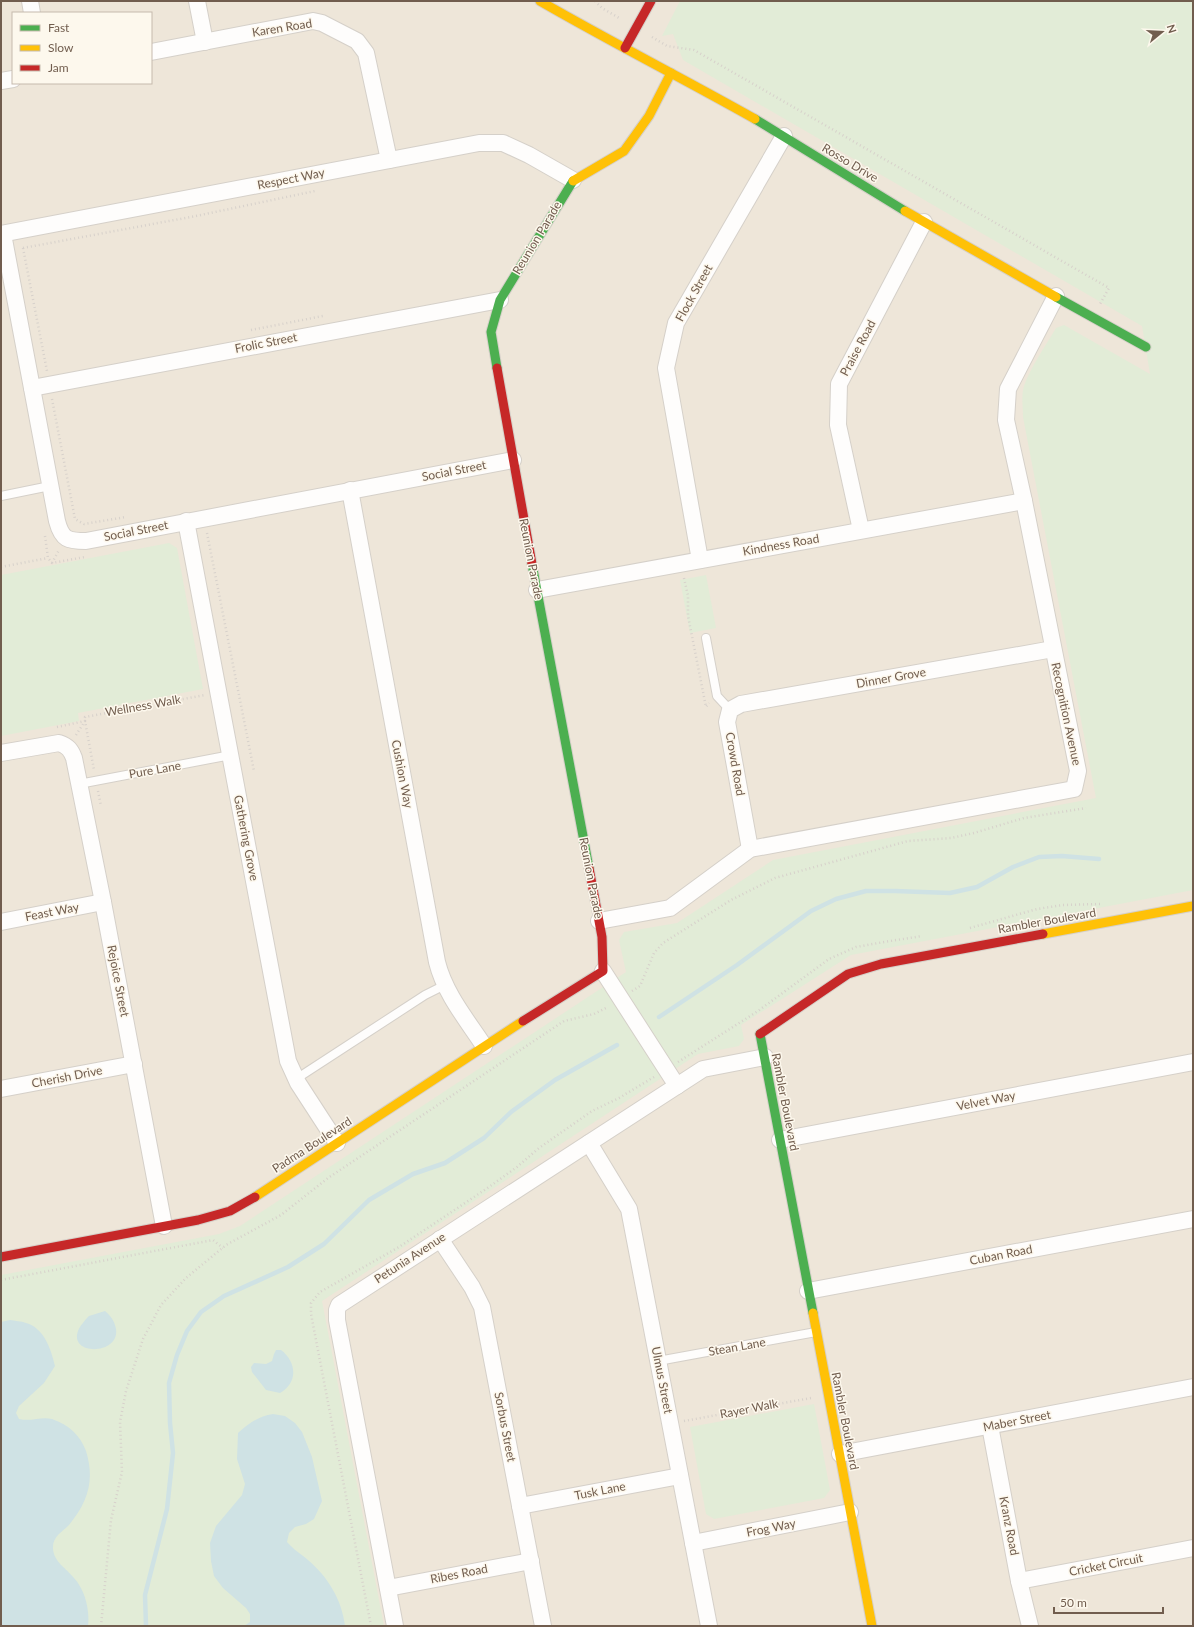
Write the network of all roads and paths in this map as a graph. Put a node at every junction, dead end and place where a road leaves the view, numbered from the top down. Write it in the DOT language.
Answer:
graph roads {
  1 [pos="30,1"];
  2 [pos="197,1"];
  3 [pos="540,1"];
  4 [pos="595,1"];
  5 [pos="651,1"];
  6 [pos="32,12"];
  7 [pos="636,27"];
  8 [pos="205,42"];
  9 [pos="625,48"];
  10 [pos="152,52"];
  11 [pos="672,73"];
  12 [pos="12,79"];
  13 [pos="1,81"];
  14 [pos="784,136"];
  15 [pos="389,160"];
  16 [pos="573,180"];
  17 [pos="315,191"];
  18 [pos="924,222"];
  19 [pos="2,234"];
  20 [pos="23,248"];
  21 [pos="6,251"];
  22 [pos="1056,296"];
  23 [pos="500,300"];
  24 [pos="1092,318"];
  25 [pos="1146,347"];
  26 [pos="50,384"];
  27 [pos="32,388"];
  28 [pos="512,460"];
  29 [pos="50,486"];
  30 [pos="350,490"];
  31 [pos="1,496"];
  32 [pos="1024,500"];
  33 [pos="130,516"];
  34 [pos="187,529"];
  35 [pos="861,530"];
  36 [pos="45,535"];
  37 [pos="91,556"];
  38 [pos="48,558"];
  39 [pos="700,560"];
  40 [pos="1,567"];
  41 [pos="537,590"];
  42 [pos="706,638"];
  43 [pos="1053,649"];
  44 [pos="205,695"];
  45 [pos="730,710"];
  46 [pos="85,722"];
  47 [pos="1,753"];
  48 [pos="231,755"];
  49 [pos="254,771"];
  50 [pos="79,784"];
  51 [pos="1086,808"];
  52 [pos="750,850"];
  53 [pos="103,902"];
  54 [pos="1193,906"];
  55 [pos="599,921"];
  56 [pos="1,922"];
  57 [pos="603,971"];
  58 [pos="445,985"];
  59 [pos="621,998"];
  60 [pos="484,1046"];
  61 [pos="765,1057"];
  62 [pos="1193,1062"];
  63 [pos="134,1064"];
  64 [pos="666,1069"];
  65 [pos="296,1079"];
  66 [pos="677,1086"];
  67 [pos="1,1090"];
  68 [pos="780,1140"];
  69 [pos="337,1143"];
  70 [pos="588,1143"];
  71 [pos="1193,1219"];
  72 [pos="164,1226"];
  73 [pos="440,1239"];
  74 [pos="223,1248"];
  75 [pos="1,1258"];
  76 [pos="1,1280"];
  77 [pos="808,1292"];
  78 [pos="816,1332"];
  79 [pos="658,1361"];
  80 [pos="1193,1387"];
  81 [pos="828,1394"];
  82 [pos="670,1424"];
  83 [pos="990,1426"];
  84 [pos="840,1454"];
  85 [pos="680,1476"];
  86 [pos="520,1506"];
  87 [pos="850,1512"];
  88 [pos="693,1543"];
  89 [pos="1193,1548"];
  90 [pos="531,1561"];
  91 [pos="1019,1581"];
  92 [pos="388,1588"];
  93 [pos="101,1626"];
  94 [pos="371,1626"];
  95 [pos="395,1626"];
  96 [pos="543,1626"];
  97 [pos="709,1626"];
  98 [pos="872,1626"];
  99 [pos="1030,1626"];
  1 -- 6 [label="street"];
  2 -- 8 [label="street"];
  3 -- 9 [label="street, Rosso Drive"];
  4 -- 7 [label="path"];
  5 -- 7 [label="street"];
  7 -- 9 [label="street"];
  7 -- 24 [label="path"];
  8 -- 10 [label="street, Karen Road"];
  8 -- 15 [label="street, Karen Road"];
  9 -- 11 [label="street, Rosso Drive"];
  11 -- 14 [label="street, Rosso Drive"];
  11 -- 16 [label="street, Reunion Parade"];
  12 -- 13 [label="street"];
  14 -- 18 [label="street, Rosso Drive"];
  14 -- 39 [label="street, Flock Street"];
  15 -- 16 [label="street, Respect Way"];
  15 -- 19 [label="street, Respect Way"];
  16 -- 23 [label="street, Reunion Parade"];
  17 -- 20 [label="path"];
  18 -- 22 [label="street, Rosso Drive"];
  18 -- 35 [label="street, Praise Road"];
  19 -- 21 [label="street, Social Street"];
  20 -- 21 [label="path"];
  20 -- 26 [label="path"];
  21 -- 27 [label="street, Social Street"];
  22 -- 24 [label="street, Rosso Drive"];
  22 -- 32 [label="street, Recognition Avenue"];
  23 -- 26 [label="street, Frolic Street"];
  23 -- 28 [label="street, Reunion Parade"];
  24 -- 25 [label="street, Rosso Drive"];
  26 -- 27 [label="street, Frolic Street"];
  26 -- 33 [label="path"];
  27 -- 29 [label="street, Social Street"];
  28 -- 30 [label="street, Social Street"];
  28 -- 41 [label="street, Reunion Parade"];
  29 -- 31 [label="lane"];
  29 -- 34 [label="street, Social Street"];
  30 -- 34 [label="street, Social Street"];
  30 -- 58 [label="street, Cushion Way"];
  32 -- 35 [label="street, Kindness Road"];
  32 -- 43 [label="street, Recognition Avenue"];
  34 -- 48 [label="street, Gathering Grove"];
  34 -- 49 [label="path"];
  35 -- 39 [label="street, Kindness Road"];
  36 -- 38 [label="path"];
  37 -- 38 [label="path"];
  38 -- 40 [label="path"];
  39 -- 41 [label="street, Kindness Road"];
  41 -- 55 [label="street, Reunion Parade"];
  42 -- 45 [label="lane"];
  43 -- 45 [label="street, Dinner Grove"];
  43 -- 52 [label="street, Recognition Avenue"];
  44 -- 46 [label="path, Wellness Walk"];
  45 -- 52 [label="street, Crowd Road"];
  47 -- 50 [label="street, Rejoice Street"];
  48 -- 50 [label="lane, Pure Lane"];
  48 -- 65 [label="street, Gathering Grove"];
  50 -- 53 [label="street, Rejoice Street"];
  51 -- 59 [label="path"];
  52 -- 55 [label="street, Recognition Avenue"];
  53 -- 56 [label="street, Feast Way"];
  53 -- 63 [label="street, Rejoice Street"];
  54 -- 61 [label="street, Rambler Boulevard"];
  55 -- 57 [label="street, Reunion Parade"];
  57 -- 59 [label="street"];
  57 -- 60 [label="street, Padma Boulevard"];
  58 -- 60 [label="street, Cushion Way"];
  58 -- 65 [label="lane"];
  59 -- 64 [label="street"];
  59 -- 74 [label="path"];
  60 -- 69 [label="street, Padma Boulevard"];
  61 -- 66 [label="street, Petunia Avenue"];
  61 -- 68 [label="street, Rambler Boulevard"];
  62 -- 68 [label="street, Velvet Way"];
  63 -- 67 [label="street, Cherish Drive"];
  63 -- 72 [label="street, Rejoice Street"];
  64 -- 66 [label="street"];
  64 -- 94 [label="path"];
  65 -- 69 [label="street, Gathering Grove"];
  66 -- 70 [label="street, Petunia Avenue"];
  68 -- 77 [label="street, Rambler Boulevard"];
  69 -- 72 [label="street, Padma Boulevard"];
  70 -- 73 [label="street, Petunia Avenue"];
  70 -- 79 [label="street, Ulmus Street"];
  71 -- 77 [label="street, Cuban Road"];
  72 -- 75 [label="street, Padma Boulevard"];
  73 -- 86 [label="street, Sorbus Street"];
  73 -- 92 [label="street, Petunia Avenue"];
  74 -- 76 [label="path"];
  74 -- 93 [label="path"];
  77 -- 78 [label="street, Rambler Boulevard"];
  78 -- 79 [label="lane, Stean Lane"];
  78 -- 81 [label="street, Rambler Boulevard"];
  79 -- 82 [label="street, Ulmus Street"];
  80 -- 83 [label="street, Maber Street"];
  81 -- 82 [label="path, Rayer Walk"];
  81 -- 84 [label="street, Rambler Boulevard"];
  82 -- 85 [label="street, Ulmus Street"];
  83 -- 84 [label="street, Maber Street"];
  83 -- 91 [label="street, Kranz Road"];
  84 -- 87 [label="street, Rambler Boulevard"];
  85 -- 86 [label="street, Tusk Lane"];
  85 -- 88 [label="street, Ulmus Street"];
  86 -- 90 [label="street, Sorbus Street"];
  87 -- 88 [label="street, Frog Way"];
  87 -- 98 [label="street, Rambler Boulevard"];
  88 -- 97 [label="street, Ulmus Street"];
  89 -- 91 [label="street, Cricket Circuit"];
  90 -- 92 [label="street, Ribes Road"];
  90 -- 96 [label="street, Sorbus Street"];
  91 -- 99 [label="street, Kranz Road"];
  92 -- 95 [label="street, Petunia Avenue"];
}
